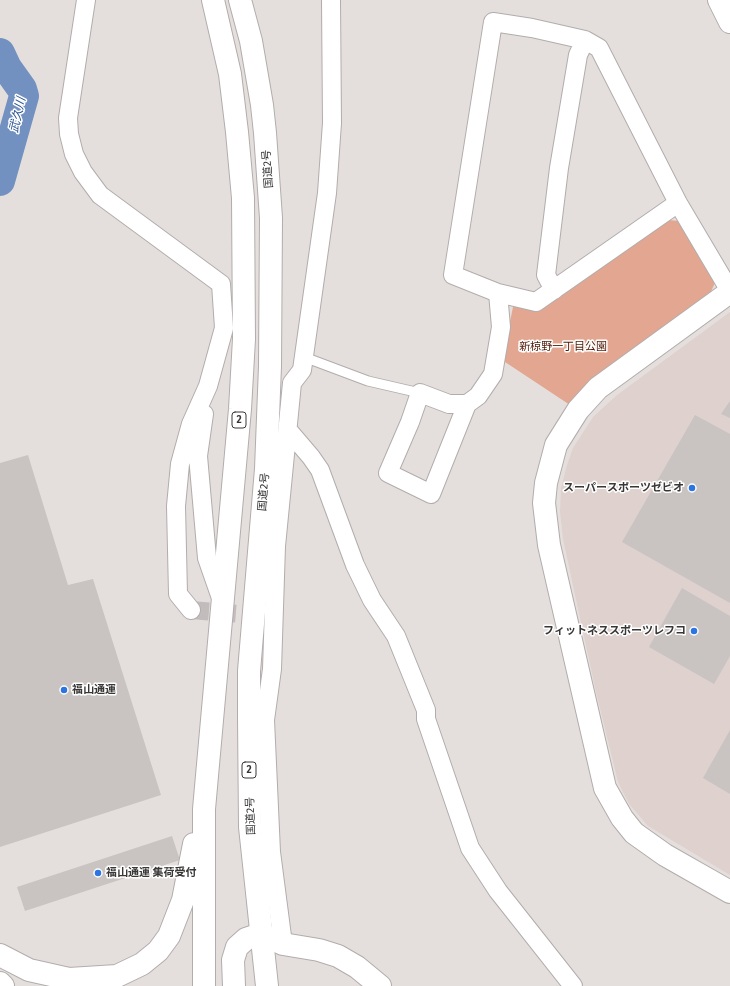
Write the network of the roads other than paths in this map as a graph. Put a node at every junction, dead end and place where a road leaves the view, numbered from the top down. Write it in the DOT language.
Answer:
graph roads {
  1 [pos="86,0"];
  2 [pos="213,0"];
  3 [pos="240,0"];
  4 [pos="331,0"];
  5 [pos="718,0"];
  6 [pos="730,22"];
  7 [pos="585,40"];
  8 [pos="678,203"];
  9 [pos="554,290"];
  10 [pos="730,291"];
  11 [pos="498,293"];
  12 [pos="304,357"];
  13 [pos="208,386"];
  14 [pos="420,393"];
  15 [pos="467,404"];
  16 [pos="288,430"];
  17 [pos="223,604"];
  18 [pos="191,610"];
  19 [pos="204,809"];
  20 [pos="730,892"];
  21 [pos="261,934"];
  22 [pos="283,944"];
  23 [pos="0,954"];
  24 [pos="117,976"];
  25 [pos="0,983"];
  26 [pos="3,986"];
  27 [pos="88,986"];
  28 [pos="204,986"];
  29 [pos="234,986"];
  30 [pos="268,986"];
  31 [pos="380,986"];
  32 [pos="573,986"];
  1 -- 13 [label="street"];
  2 -- 17 [label="main road, 2"];
  3 -- 21 [label="main road, 国道2号 / 2"];
  4 -- 12 [label="street"];
  5 -- 6 [label="main road"];
  7 -- 8 [label="street"];
  7 -- 9 [label="street"];
  7 -- 11 [label="street"];
  8 -- 9 [label="street"];
  8 -- 10 [label="street"];
  9 -- 11 [label="street"];
  10 -- 20 [label="main road"];
  11 -- 15 [label="street"];
  12 -- 14 [label="lane"];
  12 -- 16 [label="street"];
  13 -- 17 [label="street"];
  13 -- 18 [label="street"];
  14 -- 15 [label="street"];
  14 -- 15 [label="street"];
  16 -- 22 [label="street"];
  16 -- 32 [label="street"];
  17 -- 19 [label="main road, 2"];
  19 -- 24 [label="main road"];
  19 -- 28 [label="main road, 2"];
  21 -- 22 [label="main road"];
  21 -- 29 [label="main road"];
  21 -- 30 [label="main road, 国道2号 / 2"];
  22 -- 30 [label="main road"];
  22 -- 31 [label="main road"];
  23 -- 24 [label="main road"];
  24 -- 27 [label="main road"];
  25 -- 26 [label="main road"];
}
